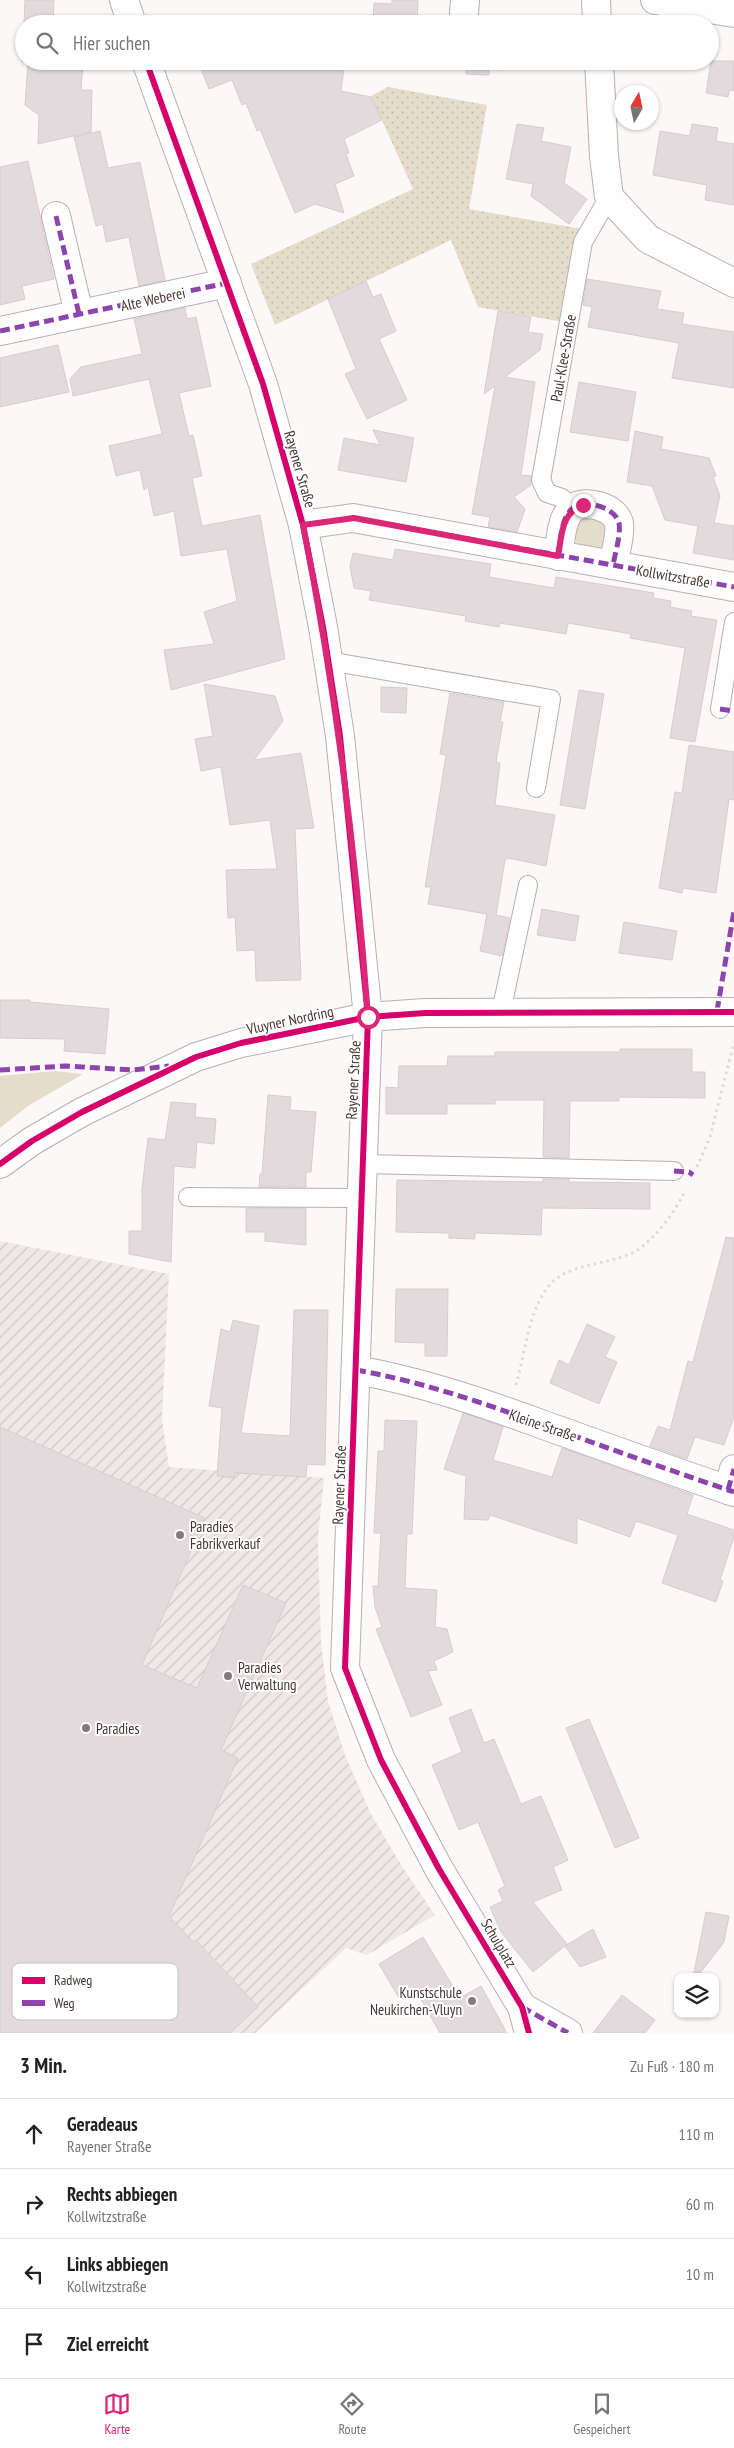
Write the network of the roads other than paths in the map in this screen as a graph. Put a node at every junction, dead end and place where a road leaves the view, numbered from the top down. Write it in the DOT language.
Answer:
graph roads {
  1 [pos="124,0"];
  2 [pos="596,0"];
  3 [pos="655,0"];
  4 [pos="734,13"];
  5 [pos="129,15"];
  6 [pos="597,15"];
  7 [pos="149,70"];
  8 [pos="599,70"];
  9 [pos="609,197"];
  10 [pos="56,216"];
  11 [pos="734,282"];
  12 [pos="226,283"];
  13 [pos="79,314"];
  14 [pos="0,331"];
  15 [pos="573,508"];
  16 [pos="303,525"];
  17 [pos="558,556"];
  18 [pos="613,565"];
  19 [pos="734,587"];
  20 [pos="734,622"];
  21 [pos="328,660"];
  22 [pos="720,709"];
  23 [pos="536,788"];
  24 [pos="528,885"];
  25 [pos="501,1012"];
  26 [pos="734,1012"];
  27 [pos="368,1017"];
  28 [pos="0,1164"];
  29 [pos="362,1164"];
  30 [pos="674,1170"];
  31 [pos="188,1196"];
  32 [pos="361,1198"];
  33 [pos="356,1370"];
  34 [pos="732,1484"];
  35 [pos="440,1869"];
  36 [pos="522,2007"];
  37 [pos="529,2033"];
  38 [pos="568,2033"];
  1 -- 5 [label="street"];
  2 -- 6 [label="street"];
  3 -- 4 [label="street"];
  7 -- 12 [label="street, Rayener Straße"];
  8 -- 9 [label="street"];
  9 -- 11 [label="street"];
  9 -- 15 [label="lane, Paul-Klee-Straße"];
  10 -- 13 [label="street"];
  12 -- 13 [label="street, Alte Weberei"];
  12 -- 16 [label="street, Rayener Straße"];
  13 -- 14 [label="street, Alte Weberei"];
  15 -- 17 [label="street"];
  15 -- 18 [label="street"];
  16 -- 17 [label="street, Kollwitzstraße"];
  16 -- 21 [label="street, Rayener Straße"];
  17 -- 18 [label="street, Kollwitzstraße"];
  18 -- 19 [label="street, Kollwitzstraße"];
  20 -- 22 [label="lane"];
  21 -- 23 [label="lane"];
  21 -- 27 [label="street, Rayener Straße"];
  24 -- 25 [label="lane"];
  25 -- 26 [label="street, Vluyner Nordring"];
  25 -- 27 [label="street, Vluyner Nordring"];
  27 -- 28 [label="street, Vluyner Nordring"];
  27 -- 29 [label="street, Rayener Straße"];
  29 -- 30 [label="lane"];
  29 -- 32 [label="street, Rayener Straße"];
  31 -- 32 [label="lane"];
  32 -- 33 [label="street, Rayener Straße"];
  33 -- 34 [label="street, Kleine Straße"];
  33 -- 35 [label="street, Rayener Straße"];
  35 -- 36 [label="street, Schulplatz"];
  36 -- 37 [label="street, Schulplatz"];
  36 -- 38 [label="street, Schulplatz"];
}
